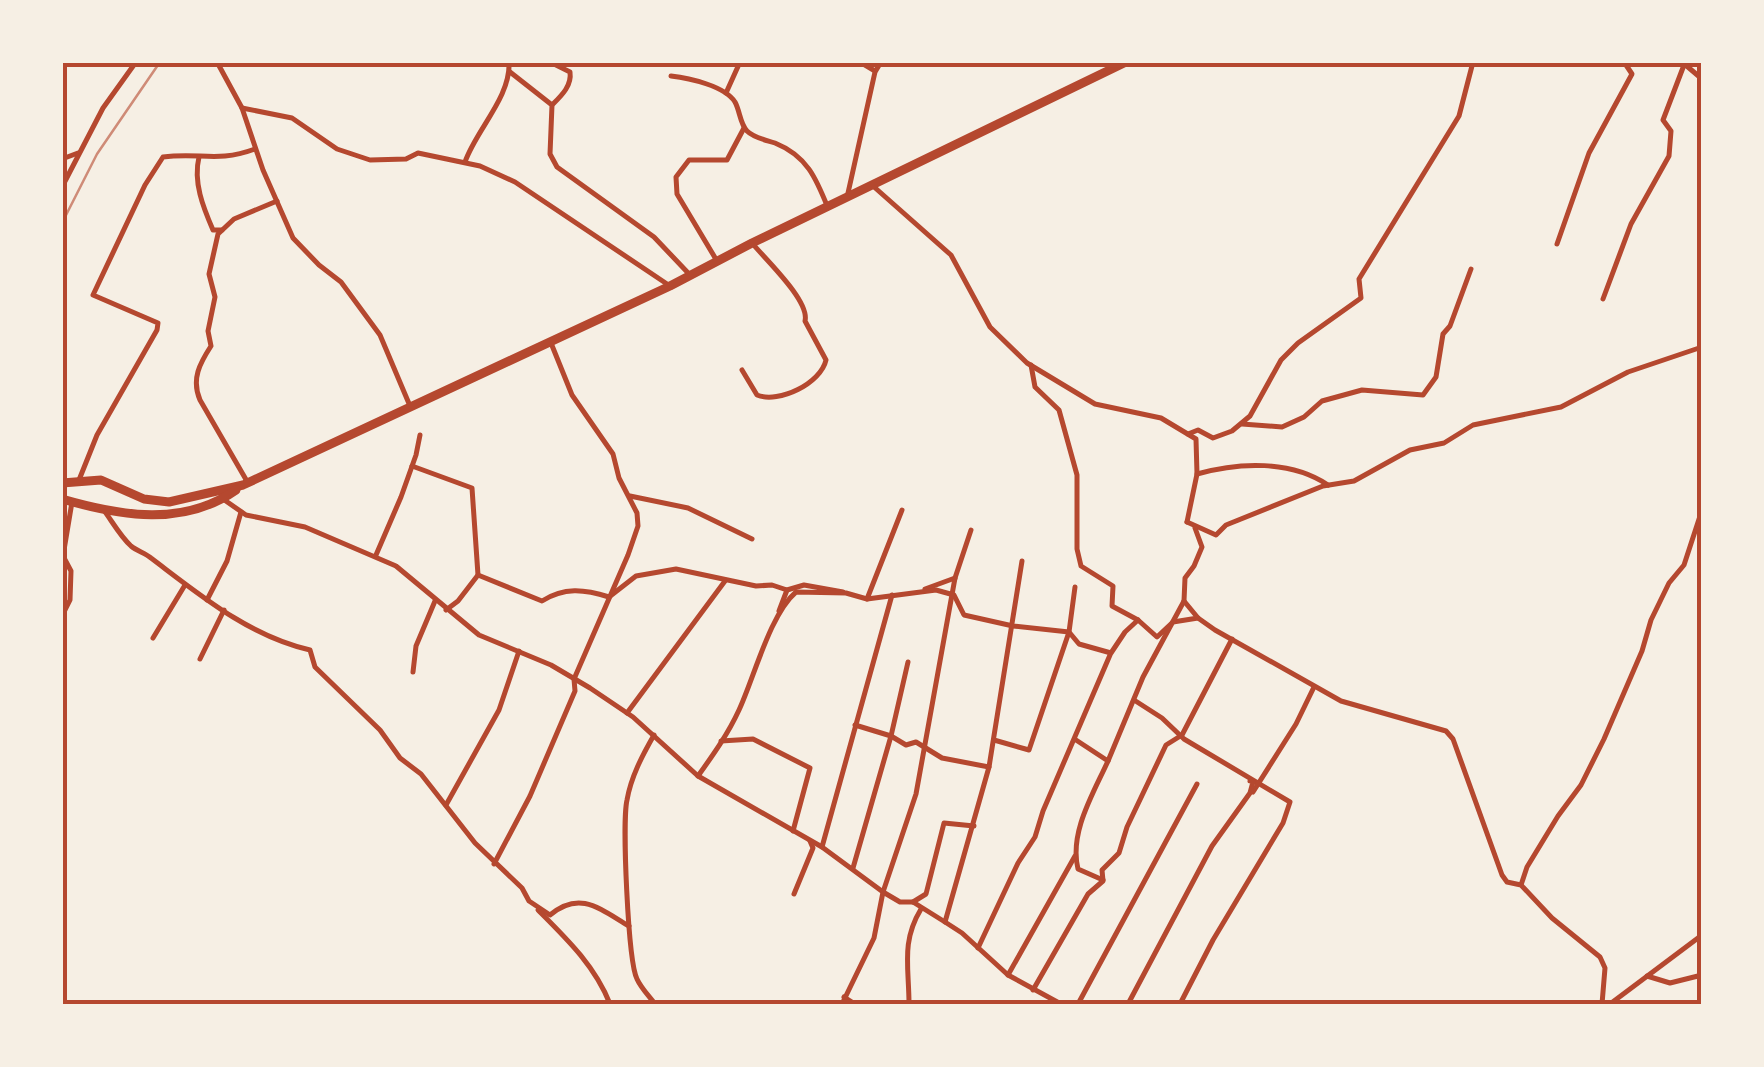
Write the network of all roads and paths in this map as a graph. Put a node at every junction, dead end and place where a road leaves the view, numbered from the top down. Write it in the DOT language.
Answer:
graph roads {
  1 [pos="217,62"];
  2 [pos="509,62"];
  3 [pos="550,62"];
  4 [pos="740,62"];
  5 [pos="860,62"];
  6 [pos="881,62"];
  7 [pos="1126,62"];
  8 [pos="1473,62"];
  9 [pos="1624,62"];
  10 [pos="134,63"];
  11 [pos="1683,64"];
  12 [pos="510,72"];
  13 [pos="875,72"];
  14 [pos="671,76"];
  15 [pos="1702,79"];
  16 [pos="726,93"];
  17 [pos="552,105"];
  18 [pos="242,108"];
  19 [pos="744,128"];
  20 [pos="256,149"];
  21 [pos="80,152"];
  22 [pos="199,157"];
  23 [pos="62,160"];
  24 [pos="465,162"];
  25 [pos="871,185"];
  26 [pos="62,187"];
  27 [pos="848,196"];
  28 [pos="277,201"];
  29 [pos="828,208"];
  30 [pos="222,230"];
  31 [pos="752,243"];
  32 [pos="1558,244"];
  33 [pos="717,262"];
  34 [pos="1471,269"];
  35 [pos="691,276"];
  36 [pos="670,286"];
  37 [pos="1603,299"];
  38 [pos="550,340"];
  39 [pos="1702,347"];
  40 [pos="1031,365"];
  41 [pos="742,370"];
  42 [pos="410,406"];
  43 [pos="1242,424"];
  44 [pos="1188,434"];
  45 [pos="420,435"];
  46 [pos="412,466"];
  47 [pos="1197,474"];
  48 [pos="77,482"];
  49 [pos="62,484"];
  50 [pos="245,484"];
  51 [pos="1328,485"];
  52 [pos="630,496"];
  53 [pos="223,499"];
  54 [pos="68,500"];
  55 [pos="104,509"];
  56 [pos="902,510"];
  57 [pos="1702,510"];
  58 [pos="241,512"];
  59 [pos="1188,522"];
  60 [pos="970,530"];
  61 [pos="752,539"];
  62 [pos="376,555"];
  63 [pos="1022,561"];
  64 [pos="478,575"];
  65 [pos="954,578"];
  66 [pos="724,581"];
  67 [pos="185,585"];
  68 [pos="1076,587"];
  69 [pos="787,590"];
  70 [pos="846,592"];
  71 [pos="915,594"];
  72 [pos="892,595"];
  73 [pos="954,596"];
  74 [pos="609,597"];
  75 [pos="867,599"];
  76 [pos="207,600"];
  77 [pos="435,601"];
  78 [pos="1184,601"];
  79 [pos="224,610"];
  80 [pos="446,610"];
  81 [pos="62,616"];
  82 [pos="1198,618"];
  83 [pos="1138,620"];
  84 [pos="1173,622"];
  85 [pos="1013,626"];
  86 [pos="1070,632"];
  87 [pos="152,638"];
  88 [pos="1232,639"];
  89 [pos="519,651"];
  90 [pos="1111,654"];
  91 [pos="200,659"];
  92 [pos="908,662"];
  93 [pos="756,665"];
  94 [pos="412,672"];
  95 [pos="574,679"];
  96 [pos="1314,687"];
  97 [pos="1134,700"];
  98 [pos="627,713"];
  99 [pos="855,725"];
  100 [pos="654,735"];
  101 [pos="1182,735"];
  102 [pos="891,736"];
  103 [pos="994,740"];
  104 [pos="1076,740"];
  105 [pos="722,742"];
  106 [pos="922,747"];
  107 [pos="1219,759"];
  108 [pos="1108,761"];
  109 [pos="988,768"];
  110 [pos="698,776"];
  111 [pos="1259,782"];
  112 [pos="1196,784"];
  113 [pos="446,805"];
  114 [pos="1244,806"];
  115 [pos="974,826"];
  116 [pos="793,831"];
  117 [pos="810,840"];
  118 [pos="822,847"];
  119 [pos="1075,856"];
  120 [pos="494,864"];
  121 [pos="853,868"];
  122 [pos="1103,880"];
  123 [pos="1521,885"];
  124 [pos="883,892"];
  125 [pos="794,894"];
  126 [pos="529,901"];
  127 [pos="913,902"];
  128 [pos="921,909"];
  129 [pos="946,922"];
  130 [pos="629,926"];
  131 [pos="1702,935"];
  132 [pos="978,948"];
  133 [pos="1008,975"];
  134 [pos="1702,975"];
  135 [pos="1647,976"];
  136 [pos="1033,990"];
  137 [pos="843,1001"];
  138 [pos="610,1004"];
  139 [pos="655,1004"];
  140 [pos="855,1004"];
  141 [pos="908,1004"];
  142 [pos="1061,1004"];
  143 [pos="1078,1004"];
  144 [pos="1128,1004"];
  145 [pos="1180,1004"];
  146 [pos="1602,1004"];
  147 [pos="1610,1004"];
  1 -- 18 [label="street"];
  2 -- 12 [label="street"];
  3 -- 17 [label="street"];
  4 -- 16 [label="street"];
  5 -- 13 [label="street"];
  6 -- 13 [label="street"];
  7 -- 25 [label="highway"];
  8 -- 43 [label="street"];
  9 -- 32 [label="street"];
  10 -- 21 [label="street"];
  11 -- 15 [label="street"];
  11 -- 37 [label="street"];
  12 -- 17 [label="street"];
  12 -- 24 [label="street"];
  13 -- 27 [label="street"];
  14 -- 16 [label="street"];
  16 -- 19 [label="street"];
  17 -- 35 [label="street"];
  18 -- 20 [label="street"];
  18 -- 24 [label="street"];
  19 -- 29 [label="street"];
  19 -- 33 [label="street"];
  20 -- 22 [label="street"];
  20 -- 28 [label="street"];
  21 -- 23 [label="street"];
  21 -- 26 [label="street"];
  22 -- 30 [label="street"];
  22 -- 48 [label="street"];
  24 -- 36 [label="street"];
  25 -- 27 [label="highway"];
  25 -- 40 [label="street"];
  27 -- 29 [label="highway"];
  28 -- 30 [label="street"];
  28 -- 42 [label="street"];
  29 -- 31 [label="highway"];
  30 -- 50 [label="street"];
  31 -- 33 [label="highway"];
  31 -- 41 [label="street"];
  33 -- 35 [label="highway"];
  34 -- 43 [label="street"];
  35 -- 36 [label="highway"];
  36 -- 38 [label="highway"];
  38 -- 42 [label="highway"];
  38 -- 52 [label="street"];
  39 -- 51 [label="street"];
  40 -- 44 [label="street"];
  40 -- 83 [label="street"];
  42 -- 50 [label="highway"];
  43 -- 44 [label="street"];
  44 -- 47 [label="street"];
  45 -- 46 [label="street"];
  46 -- 62 [label="street"];
  46 -- 64 [label="street"];
  47 -- 51 [label="street"];
  47 -- 59 [label="street"];
  48 -- 49 [label="highway"];
  48 -- 50 [label="highway"];
  50 -- 53 [label="highway"];
  51 -- 59 [label="street"];
  52 -- 61 [label="street"];
  52 -- 74 [label="street"];
  53 -- 55 [label="highway"];
  53 -- 58 [label="street"];
  54 -- 55 [label="highway"];
  54 -- 81 [label="street"];
  55 -- 67 [label="street"];
  56 -- 75 [label="street"];
  57 -- 123 [label="street"];
  58 -- 62 [label="street"];
  58 -- 76 [label="street"];
  59 -- 78 [label="street"];
  60 -- 65 [label="street"];
  62 -- 77 [label="street"];
  63 -- 85 [label="street"];
  64 -- 74 [label="street"];
  64 -- 80 [label="street"];
  65 -- 71 [label="street"];
  65 -- 73 [label="street"];
  66 -- 69 [label="street"];
  66 -- 74 [label="street"];
  66 -- 98 [label="street"];
  67 -- 76 [label="street"];
  67 -- 87 [label="street"];
  68 -- 86 [label="street"];
  69 -- 70 [label="street"];
  69 -- 93 [label="street"];
  70 -- 75 [label="street"];
  70 -- 93 [label="street"];
  71 -- 72 [label="street"];
  71 -- 73 [label="street"];
  72 -- 75 [label="street"];
  72 -- 99 [label="street"];
  73 -- 85 [label="street"];
  73 -- 106 [label="street"];
  74 -- 95 [label="street"];
  76 -- 79 [label="street"];
  77 -- 80 [label="street"];
  77 -- 94 [label="street"];
  78 -- 82 [label="street"];
  78 -- 84 [label="street"];
  79 -- 91 [label="street"];
  79 -- 113 [label="street"];
  80 -- 89 [label="street"];
  82 -- 84 [label="street"];
  82 -- 88 [label="street"];
  83 -- 84 [label="street"];
  83 -- 90 [label="street"];
  84 -- 97 [label="street"];
  85 -- 86 [label="street"];
  85 -- 103 [label="street"];
  86 -- 90 [label="street"];
  86 -- 103 [label="street"];
  88 -- 96 [label="street"];
  88 -- 101 [label="street"];
  89 -- 95 [label="street"];
  89 -- 113 [label="street"];
  90 -- 104 [label="street"];
  92 -- 102 [label="street"];
  93 -- 105 [label="street"];
  95 -- 98 [label="street"];
  95 -- 120 [label="street"];
  96 -- 111 [label="street"];
  96 -- 123 [label="street"];
  97 -- 101 [label="street"];
  97 -- 108 [label="street"];
  98 -- 100 [label="street"];
  99 -- 102 [label="street"];
  99 -- 118 [label="street"];
  100 -- 110 [label="street"];
  100 -- 130 [label="street"];
  101 -- 107 [label="street"];
  101 -- 122 [label="street"];
  102 -- 106 [label="street"];
  102 -- 121 [label="street"];
  103 -- 109 [label="street"];
  104 -- 108 [label="street"];
  104 -- 132 [label="street"];
  105 -- 110 [label="street"];
  105 -- 116 [label="street"];
  106 -- 109 [label="street"];
  106 -- 124 [label="street"];
  107 -- 111 [label="street"];
  107 -- 144 [label="street"];
  108 -- 119 [label="street"];
  109 -- 115 [label="street"];
  110 -- 116 [label="street"];
  111 -- 114 [label="street"];
  111 -- 145 [label="street"];
  112 -- 143 [label="street"];
  113 -- 120 [label="street"];
  115 -- 127 [label="street"];
  115 -- 129 [label="street"];
  116 -- 117 [label="street"];
  117 -- 118 [label="street"];
  117 -- 125 [label="street"];
  118 -- 121 [label="street"];
  119 -- 122 [label="street"];
  119 -- 133 [label="street"];
  120 -- 126 [label="street"];
  121 -- 124 [label="street"];
  122 -- 136 [label="street"];
  123 -- 146 [label="street"];
  124 -- 127 [label="street"];
  124 -- 137 [label="street"];
  126 -- 130 [label="street"];
  126 -- 138 [label="street"];
  127 -- 128 [label="street"];
  128 -- 129 [label="street"];
  128 -- 141 [label="street"];
  129 -- 132 [label="street"];
  130 -- 139 [label="street"];
  131 -- 135 [label="street"];
  132 -- 133 [label="street"];
  133 -- 136 [label="street"];
  134 -- 135 [label="street"];
  135 -- 147 [label="street"];
  136 -- 142 [label="street"];
  137 -- 140 [label="street"];
}
